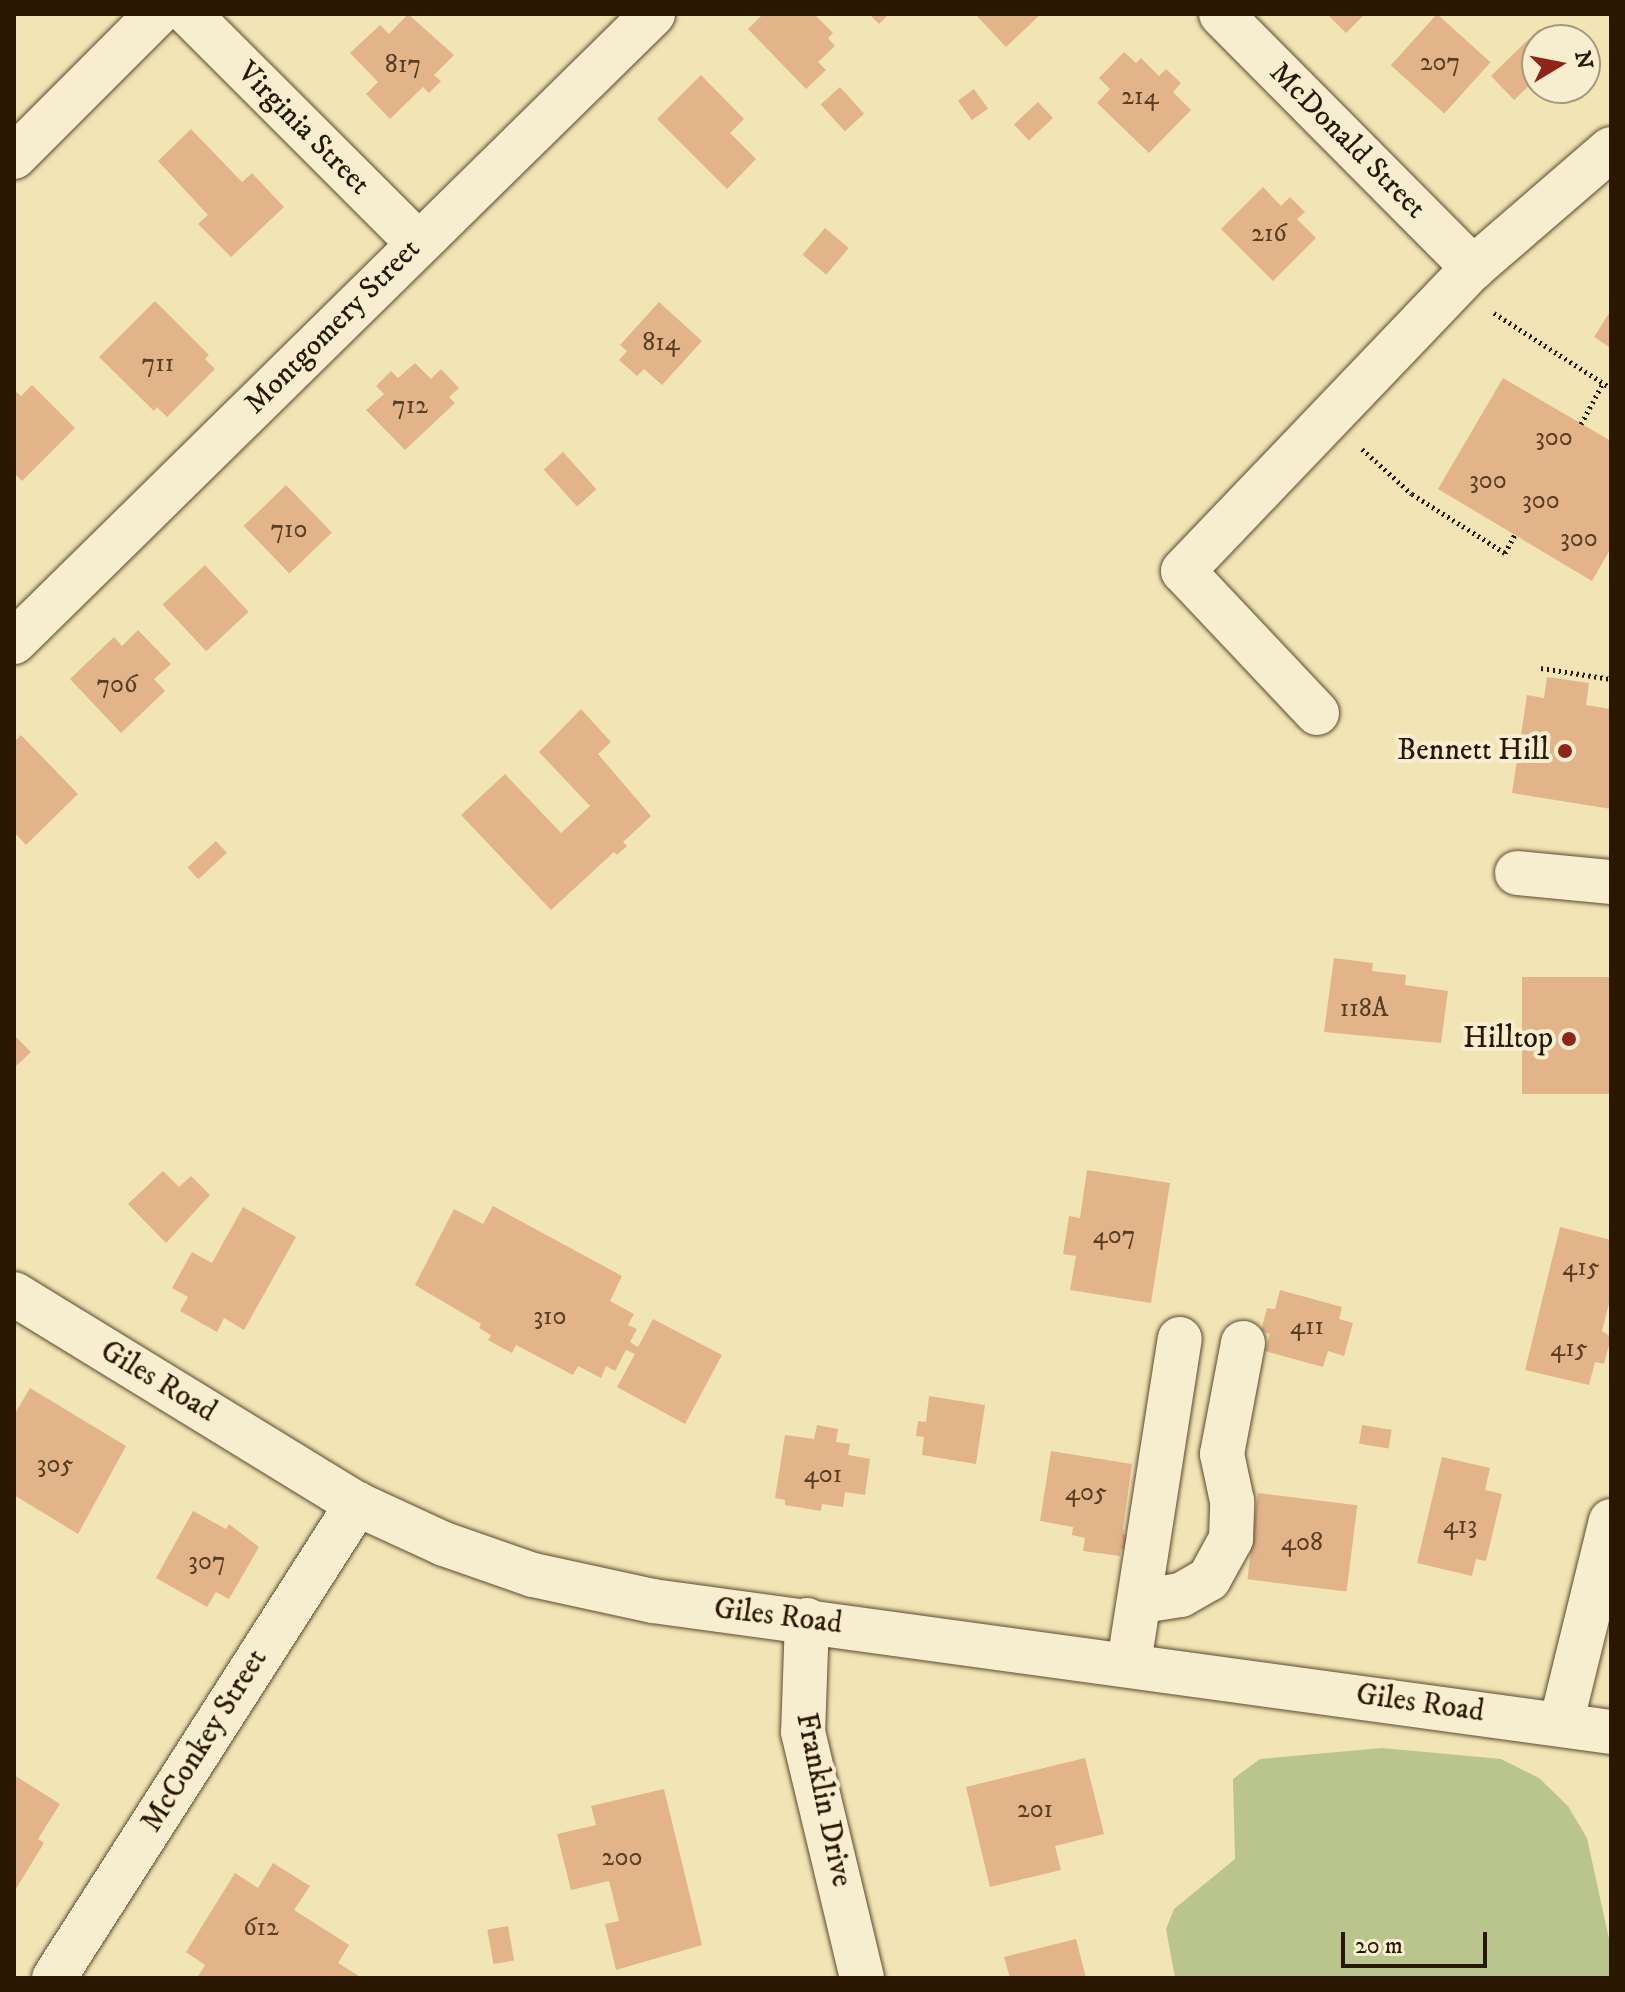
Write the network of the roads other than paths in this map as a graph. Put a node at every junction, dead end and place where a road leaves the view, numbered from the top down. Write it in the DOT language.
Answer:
graph roads {
  1 [pos="157,14"];
  2 [pos="189,14"];
  3 [pos="653,14"];
  4 [pos="1221,14"];
  5 [pos="1611,149"];
  6 [pos="14,157"];
  7 [pos="418,243"];
  8 [pos="1473,268"];
  9 [pos="14,642"];
  10 [pos="1317,713"];
  11 [pos="1517,873"];
  12 [pos="1611,882"];
  13 [pos="14,1294"];
  14 [pos="1180,1339"];
  15 [pos="1243,1343"];
  16 [pos="1222,1454"];
  17 [pos="1161,1472"];
  18 [pos="357,1504"];
  19 [pos="1611,1521"];
  20 [pos="1142,1601"];
  21 [pos="807,1620"];
  22 [pos="1129,1663"];
  23 [pos="1561,1724"];
  24 [pos="1611,1732"];
  25 [pos="54,1978"];
  26 [pos="862,1978"];
  1 -- 6 [label="street"];
  2 -- 7 [label="street, Virginia Street"];
  3 -- 7 [label="street, Montgomery Street"];
  4 -- 8 [label="street, McDonald Street"];
  5 -- 8 [label="street"];
  7 -- 9 [label="street, Montgomery Street"];
  8 -- 10 [label="street"];
  11 -- 12 [label="street"];
  13 -- 18 [label="street, Giles Road"];
  14 -- 17 [label="street"];
  15 -- 16 [label="street"];
  16 -- 17 [label="street"];
  16 -- 20 [label="street"];
  17 -- 20 [label="street"];
  18 -- 21 [label="street, Giles Road"];
  18 -- 25 [label="street, McConkey Street"];
  19 -- 23 [label="street"];
  20 -- 22 [label="street"];
  21 -- 22 [label="street, Giles Road"];
  21 -- 26 [label="street, Franklin Drive"];
  22 -- 23 [label="street, Giles Road"];
  23 -- 24 [label="street, Giles Road"];
}
